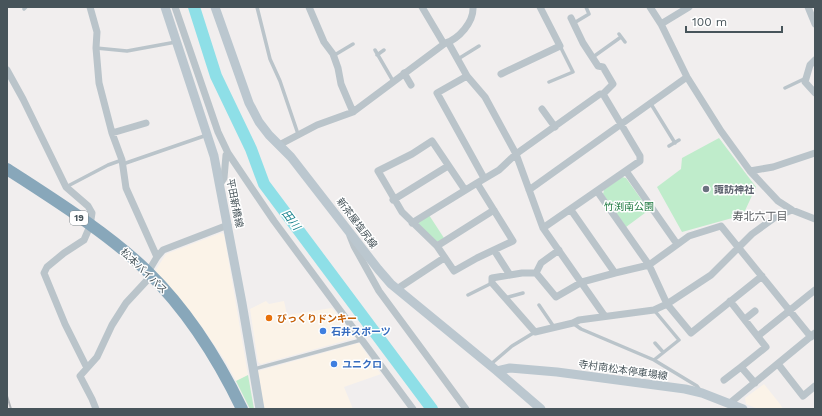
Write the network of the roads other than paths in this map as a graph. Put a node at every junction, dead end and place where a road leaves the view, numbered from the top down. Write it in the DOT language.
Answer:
graph roads {
  1 [pos="90,7"];
  2 [pos="165,7"];
  3 [pos="175,7"];
  4 [pos="215,7"];
  5 [pos="257,7"];
  6 [pos="309,7"];
  7 [pos="422,7"];
  8 [pos="540,7"];
  9 [pos="586,7"];
  10 [pos="650,7"];
  11 [pos="689,7"];
  12 [pos="808,7"];
  13 [pos="474,8"];
  14 [pos="572,21"];
  15 [pos="661,24"];
  16 [pos="815,24"];
  17 [pos="178,42"];
  18 [pos="625,42"];
  19 [pos="446,43"];
  20 [pos="353,44"];
  21 [pos="479,46"];
  22 [pos="560,46"];
  23 [pos="96,48"];
  24 [pos="375,50"];
  25 [pos="384,50"];
  26 [pos="377,55"];
  27 [pos="333,56"];
  28 [pos="592,57"];
  29 [pos="458,60"];
  30 [pos="815,60"];
  31 [pos="7,70"];
  32 [pos="404,73"];
  33 [pos="501,74"];
  34 [pos="467,76"];
  35 [pos="687,77"];
  36 [pos="806,78"];
  37 [pos="393,81"];
  38 [pos="550,82"];
  39 [pos="411,85"];
  40 [pos="785,88"];
  41 [pos="815,93"];
  42 [pos="603,94"];
  43 [pos="651,104"];
  44 [pos="542,109"];
  45 [pos="353,112"];
  46 [pos="146,123"];
  47 [pos="622,126"];
  48 [pos="555,127"];
  49 [pos="112,133"];
  50 [pos="298,134"];
  51 [pos="207,135"];
  52 [pos="680,140"];
  53 [pos="675,142"];
  54 [pos="279,145"];
  55 [pos="669,146"];
  56 [pos="228,153"];
  57 [pos="815,153"];
  58 [pos="516,154"];
  59 [pos="122,162"];
  60 [pos="448,166"];
  61 [pos="7,169"];
  62 [pos="626,171"];
  63 [pos="750,171"];
  64 [pos="484,178"];
  65 [pos="477,183"];
  66 [pos="220,184"];
  67 [pos="66,187"];
  68 [pos="465,190"];
  69 [pos="530,190"];
  70 [pos="597,191"];
  71 [pos="393,200"];
  72 [pos="494,210"];
  73 [pos="571,210"];
  74 [pos="792,210"];
  75 [pos="815,219"];
  76 [pos="412,223"];
  77 [pos="228,225"];
  78 [pos="90,226"];
  79 [pos="543,228"];
  80 [pos="350,232"];
  81 [pos="677,244"];
  82 [pos="437,246"];
  83 [pos="738,247"];
  84 [pos="494,250"];
  85 [pos="559,250"];
  86 [pos="157,257"];
  87 [pos="444,258"];
  88 [pos="649,265"];
  89 [pos="527,269"];
  90 [pos="536,273"];
  91 [pos="615,273"];
  92 [pos="150,274"];
  93 [pos="513,274"];
  94 [pos="762,276"];
  95 [pos="582,282"];
  96 [pos="492,283"];
  97 [pos="397,289"];
  98 [pos="815,290"];
  99 [pos="523,293"];
  100 [pos="468,295"];
  101 [pos="505,298"];
  102 [pos="730,301"];
  103 [pos="667,304"];
  104 [pos="539,305"];
  105 [pos="654,310"];
  106 [pos="789,310"];
  107 [pos="755,311"];
  108 [pos="604,316"];
  109 [pos="744,319"];
  110 [pos="573,323"];
  111 [pos="554,327"];
  112 [pos="535,332"];
  113 [pos="813,335"];
  114 [pos="758,336"];
  115 [pos="361,340"];
  116 [pos="655,343"];
  117 [pos="663,352"];
  118 [pos="654,360"];
  119 [pos="778,364"];
  120 [pos="741,367"];
  121 [pos="87,368"];
  122 [pos="494,368"];
  123 [pos="253,369"];
  124 [pos="724,380"];
  125 [pos="754,383"];
  126 [pos="815,386"];
  127 [pos="702,393"];
  128 [pos="730,403"];
  129 [pos="96,409"];
  130 [pos="242,409"];
  131 [pos="260,409"];
  132 [pos="413,409"];
  133 [pos="466,409"];
  134 [pos="541,409"];
  135 [pos="722,409"];
  136 [pos="743,409"];
  1 -- 23 [label="street"];
  2 -- 17 [label="main road, 平田新橋線"];
  3 -- 56 [label="street"];
  4 -- 54 [label="main road, 新茶屋塩尻線"];
  5 -- 50 [label="lane"];
  6 -- 27 [label="street"];
  7 -- 19 [label="street"];
  8 -- 22 [label="street"];
  9 -- 14 [label="lane"];
  10 -- 15 [label="street"];
  11 -- 15 [label="street"];
  12 -- 16 [label="street"];
  13 -- 19 [label="street"];
  14 -- 28 [label="street"];
  15 -- 35 [label="street"];
  17 -- 23 [label="lane"];
  17 -- 51 [label="main road, 平田新橋線"];
  18 -- 28 [label="lane"];
  19 -- 29 [label="street"];
  19 -- 32 [label="street"];
  20 -- 27 [label="lane"];
  21 -- 29 [label="lane"];
  22 -- 33 [label="street"];
  22 -- 38 [label="lane"];
  23 -- 49 [label="street"];
  24 -- 26 [label="lane"];
  25 -- 26 [label="lane"];
  26 -- 37 [label="lane"];
  27 -- 45 [label="street"];
  28 -- 42 [label="street"];
  29 -- 34 [label="street"];
  30 -- 36 [label="street"];
  31 -- 67 [label="street"];
  32 -- 37 [label="street"];
  32 -- 39 [label="street"];
  34 -- 58 [label="street"];
  34 -- 64 [label="street"];
  35 -- 43 [label="street"];
  35 -- 63 [label="street"];
  36 -- 40 [label="lane"];
  36 -- 41 [label="street"];
  37 -- 45 [label="street"];
  42 -- 47 [label="street"];
  42 -- 48 [label="street"];
  43 -- 47 [label="street"];
  43 -- 53 [label="lane"];
  44 -- 48 [label="street"];
  45 -- 50 [label="street"];
  46 -- 49 [label="street"];
  47 -- 62 [label="street"];
  47 -- 69 [label="street"];
  48 -- 58 [label="street"];
  49 -- 59 [label="street"];
  50 -- 54 [label="street"];
  51 -- 59 [label="lane"];
  51 -- 66 [label="main road, 平田新橋線"];
  52 -- 53 [label="lane"];
  53 -- 55 [label="lane"];
  54 -- 80 [label="main road, 新茶屋塩尻線"];
  56 -- 66 [label="street"];
  56 -- 115 [label="street"];
  57 -- 63 [label="street"];
  58 -- 64 [label="street"];
  58 -- 69 [label="street"];
  59 -- 67 [label="lane"];
  59 -- 86 [label="street"];
  60 -- 68 [label="street"];
  60 -- 71 [label="street"];
  60 -- 71 [label="street"];
  61 -- 78 [label="highway, 松本バイパス / 19"];
  62 -- 70 [label="street"];
  62 -- 81 [label="street"];
  63 -- 74 [label="street"];
  64 -- 65 [label="street"];
  65 -- 68 [label="street"];
  65 -- 72 [label="street"];
  66 -- 77 [label="main road, 平田新橋線"];
  67 -- 78 [label="street"];
  68 -- 76 [label="street"];
  69 -- 79 [label="street"];
  70 -- 73 [label="street"];
  70 -- 88 [label="street"];
  71 -- 76 [label="street"];
  72 -- 82 [label="street"];
  72 -- 84 [label="street"];
  73 -- 79 [label="street"];
  73 -- 91 [label="street"];
  74 -- 75 [label="street"];
  74 -- 83 [label="street"];
  76 -- 82 [label="street"];
  77 -- 86 [label="street"];
  77 -- 123 [label="main road, 平田新橋線"];
  78 -- 92 [label="highway, 松本バイパス / 19"];
  78 -- 121 [label="street"];
  79 -- 85 [label="street"];
  80 -- 97 [label="main road, 新茶屋塩尻線"];
  80 -- 133 [label="street"];
  81 -- 83 [label="street"];
  81 -- 88 [label="street"];
  82 -- 87 [label="street"];
  83 -- 94 [label="street"];
  83 -- 103 [label="street"];
  84 -- 87 [label="street"];
  84 -- 93 [label="street"];
  85 -- 90 [label="street"];
  85 -- 95 [label="street"];
  86 -- 92 [label="street"];
  87 -- 97 [label="street"];
  88 -- 91 [label="street"];
  88 -- 103 [label="street"];
  89 -- 93 [label="lane"];
  90 -- 93 [label="street"];
  90 -- 95 [label="street"];
  91 -- 95 [label="street"];
  92 -- 121 [label="street"];
  92 -- 130 [label="highway, 松本バイパス / 19"];
  93 -- 96 [label="street"];
  94 -- 102 [label="street"];
  94 -- 106 [label="street"];
  95 -- 108 [label="street"];
  96 -- 100 [label="lane"];
  96 -- 101 [label="street"];
  97 -- 122 [label="main road, 新茶屋塩尻線"];
  98 -- 106 [label="street"];
  99 -- 101 [label="lane"];
  101 -- 112 [label="street"];
  102 -- 103 [label="street"];
  102 -- 109 [label="street"];
  103 -- 105 [label="street"];
  104 -- 111 [label="lane"];
  105 -- 108 [label="street"];
  105 -- 117 [label="lane"];
  106 -- 113 [label="street"];
  106 -- 114 [label="street"];
  107 -- 109 [label="street"];
  108 -- 110 [label="street"];
  109 -- 114 [label="street"];
  110 -- 111 [label="street"];
  110 -- 118 [label="lane"];
  111 -- 112 [label="street"];
  112 -- 122 [label="lane"];
  113 -- 119 [label="street"];
  114 -- 120 [label="street"];
  115 -- 123 [label="lane"];
  115 -- 132 [label="street"];
  116 -- 117 [label="lane"];
  117 -- 118 [label="lane"];
  118 -- 127 [label="lane"];
  119 -- 125 [label="street"];
  119 -- 126 [label="street"];
  120 -- 124 [label="street"];
  120 -- 125 [label="street"];
  121 -- 129 [label="street"];
  122 -- 127 [label="main road, 寺村南松本停車場線"];
  122 -- 134 [label="main road, 新茶屋塩尻線"];
  123 -- 131 [label="main road, 平田新橋線"];
  125 -- 128 [label="street"];
  127 -- 128 [label="main road, 寺村南松本停車場線"];
  128 -- 135 [label="main road"];
  128 -- 136 [label="main road, 寺村南松本停車場線"];
}
